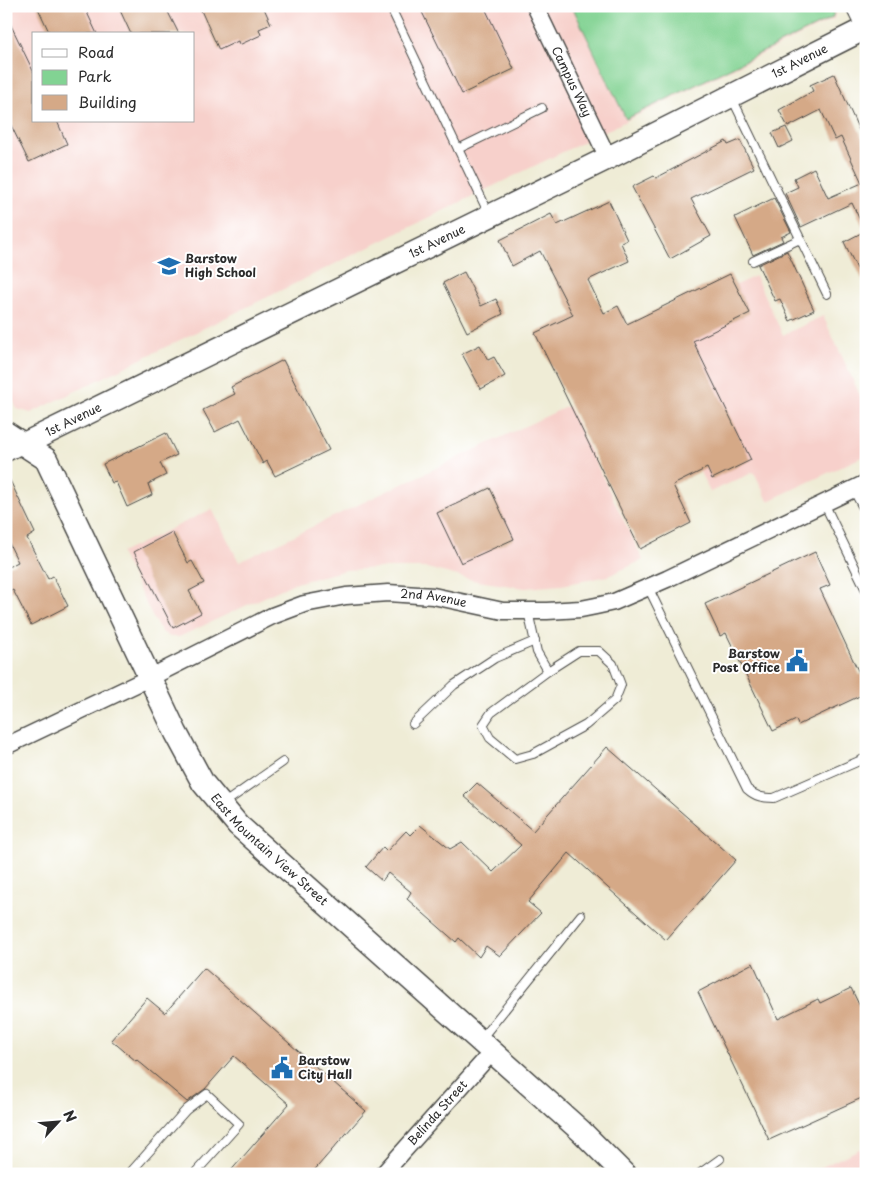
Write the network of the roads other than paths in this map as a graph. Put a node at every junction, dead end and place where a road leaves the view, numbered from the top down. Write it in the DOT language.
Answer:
graph roads {
  1 [pos="390,6"];
  2 [pos="535,6"];
  3 [pos="854,6"];
  4 [pos="866,29"];
  5 [pos="731,96"];
  6 [pos="542,108"];
  7 [pos="458,149"];
  8 [pos="608,158"];
  9 [pos="490,216"];
  10 [pos="800,239"];
  11 [pos="753,261"];
  12 [pos="827,294"];
  13 [pos="12,444"];
  14 [pos="860,486"];
  15 [pos="824,502"];
  16 [pos="866,513"];
  17 [pos="648,587"];
  18 [pos="866,590"];
  19 [pos="528,611"];
  20 [pos="535,641"];
  21 [pos="548,671"];
  22 [pos="151,677"];
  23 [pos="412,724"];
  24 [pos="6,746"];
  25 [pos="866,758"];
  26 [pos="283,762"];
  27 [pos="222,805"];
  28 [pos="581,916"];
  29 [pos="486,1046"];
  30 [pos="720,1159"];
  31 [pos="129,1174"];
  32 [pos="194,1174"];
  33 [pos="383,1174"];
  34 [pos="624,1174"];
  35 [pos="699,1174"];
  1 -- 7 [label="lane"];
  2 -- 8 [label="street, Campus Way"];
  3 -- 4 [label="street"];
  4 -- 5 [label="street, 1st Avenue"];
  5 -- 8 [label="street, 1st Avenue"];
  5 -- 10 [label="lane"];
  6 -- 7 [label="lane"];
  7 -- 9 [label="lane"];
  8 -- 9 [label="street, 1st Avenue"];
  9 -- 13 [label="street, 1st Avenue"];
  10 -- 11 [label="lane"];
  10 -- 12 [label="lane"];
  13 -- 22 [label="street, East Mountain View Street"];
  14 -- 15 [label="street, 2nd Avenue"];
  14 -- 16 [label="lane"];
  15 -- 17 [label="street, 2nd Avenue"];
  15 -- 18 [label="lane"];
  17 -- 19 [label="street, 2nd Avenue"];
  17 -- 25 [label="lane"];
  19 -- 20 [label="lane"];
  19 -- 22 [label="street, 2nd Avenue"];
  20 -- 21 [label="lane"];
  20 -- 23 [label="lane"];
  21 -- 21 [label="lane"];
  22 -- 24 [label="street, 2nd Avenue"];
  22 -- 27 [label="street, East Mountain View Street"];
  26 -- 27 [label="lane"];
  27 -- 29 [label="street, East Mountain View Street"];
  28 -- 29 [label="lane"];
  29 -- 33 [label="street, Belinda Street"];
  29 -- 34 [label="street, East Mountain View Street"];
  30 -- 35 [label="lane"];
  31 -- 32 [label="lane"];
}
